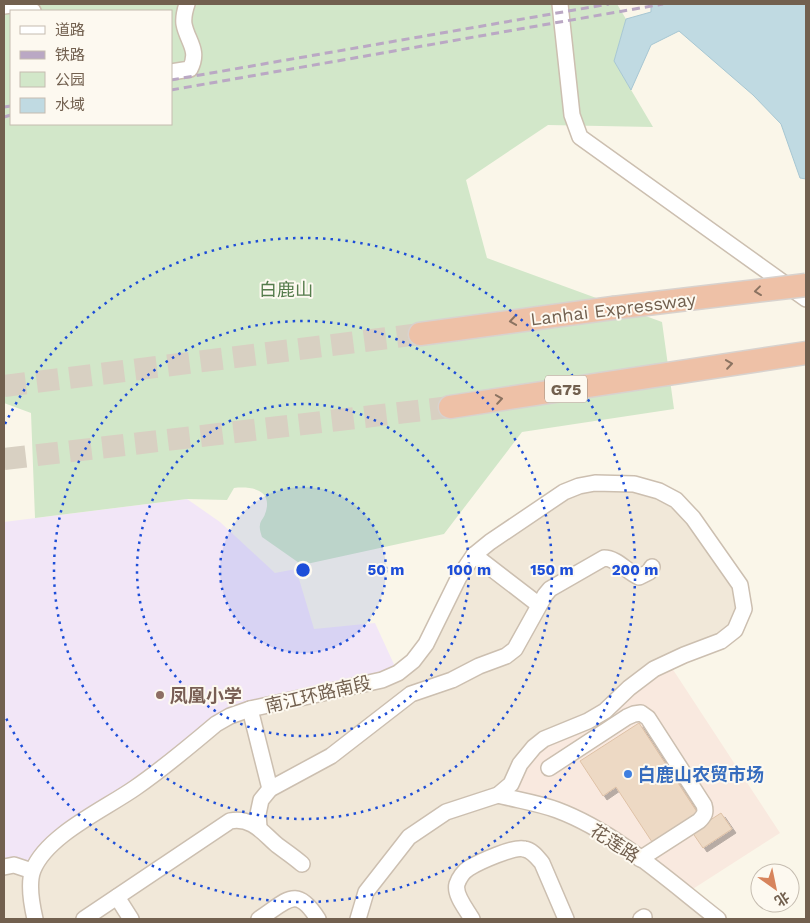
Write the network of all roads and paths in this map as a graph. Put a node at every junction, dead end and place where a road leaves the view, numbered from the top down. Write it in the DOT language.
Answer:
graph roads {
  1 [pos="186,4"];
  2 [pos="560,4"];
  3 [pos="4,6"];
  4 [pos="31,10"];
  5 [pos="172,72"];
  6 [pos="806,285"];
  7 [pos="806,300"];
  8 [pos="420,334"];
  9 [pos="806,354"];
  10 [pos="450,407"];
  11 [pos="474,555"];
  12 [pos="652,567"];
  13 [pos="539,605"];
  14 [pos="250,709"];
  15 [pos="549,768"];
  16 [pos="270,789"];
  17 [pos="498,795"];
  18 [pos="259,827"];
  19 [pos="640,859"];
  20 [pos="302,864"];
  21 [pos="4,867"];
  22 [pos="32,871"];
  23 [pos="117,898"];
  24 [pos="78,917"];
  25 [pos="35,919"];
  26 [pos="131,919"];
  27 [pos="259,919"];
  28 [pos="318,919"];
  29 [pos="358,919"];
  30 [pos="472,919"];
  31 [pos="566,919"];
  32 [pos="718,919"];
  1 -- 5 [label="street"];
  2 -- 7 [label="street"];
  3 -- 4 [label="street"];
  6 -- 8 [label="highway, Lanhai Expressway, one-way, bridge"];
  10 -- 9 [label="highway, G75, one-way"];
  11 -- 13 [label="street"];
  11 -- 14 [label="street, 南江环路南段"];
  11 -- 17 [label="street, 南江环路南段"];
  12 -- 13 [label="street"];
  13 -- 16 [label="street"];
  14 -- 16 [label="street"];
  14 -- 22 [label="street, 南江环路南段"];
  15 -- 19 [label="street"];
  16 -- 18 [label="street"];
  17 -- 19 [label="street, 花莲路"];
  17 -- 29 [label="street"];
  18 -- 20 [label="street"];
  18 -- 23 [label="street"];
  19 -- 32 [label="street, 花莲路"];
  21 -- 22 [label="street"];
  22 -- 25 [label="street"];
  23 -- 24 [label="street"];
  23 -- 26 [label="street"];
  27 -- 28 [label="street"];
  30 -- 31 [label="street"];
}
